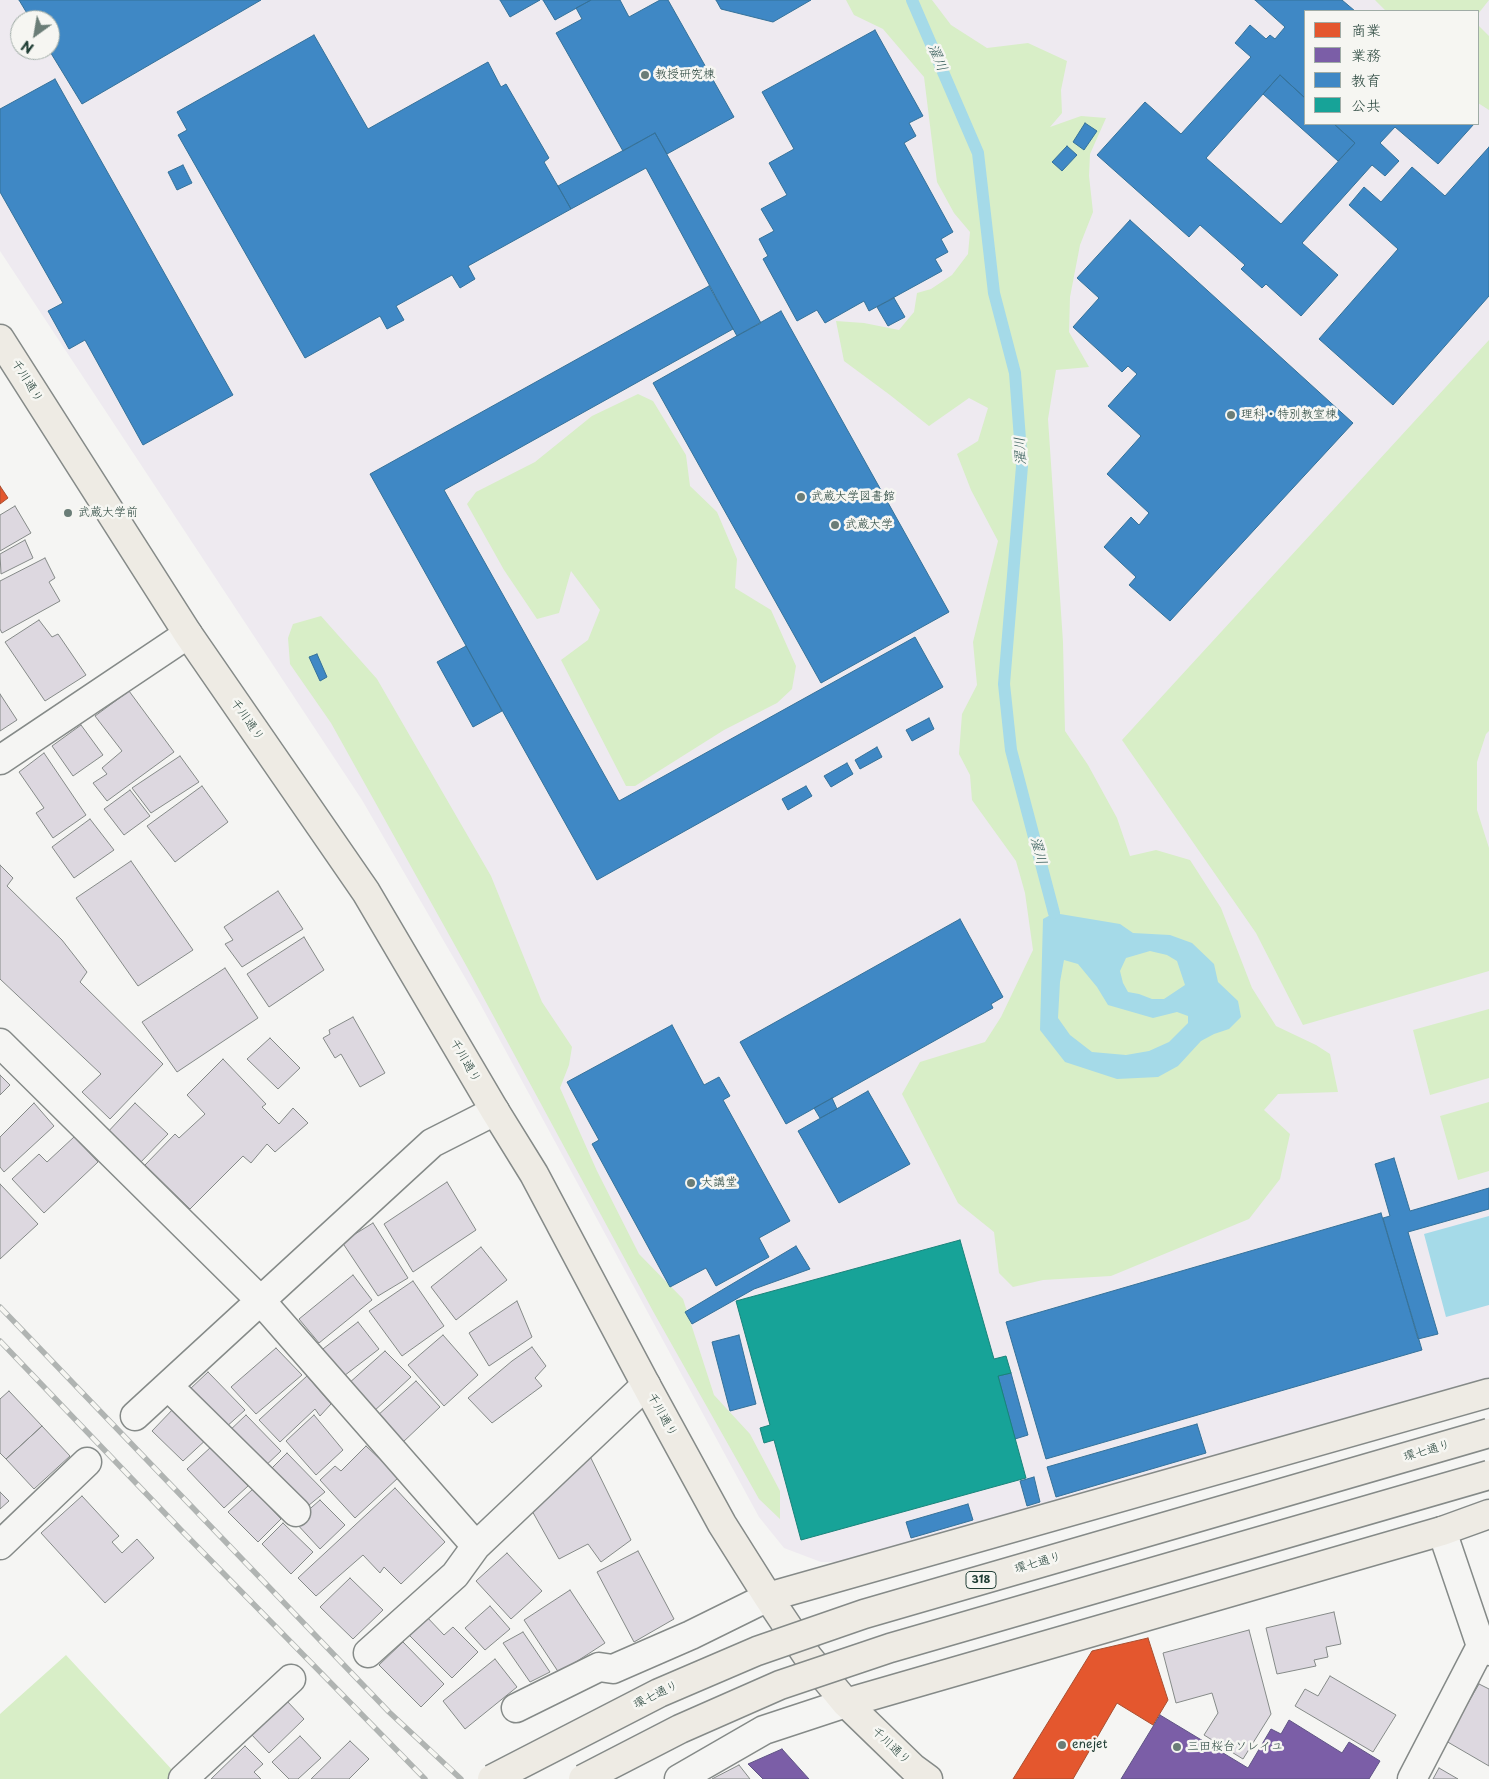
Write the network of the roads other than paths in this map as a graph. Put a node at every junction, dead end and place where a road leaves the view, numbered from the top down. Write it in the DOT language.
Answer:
graph roads {
  1 [pos="0,339"];
  2 [pos="188,634"];
  3 [pos="0,760"];
  4 [pos="0,1044"];
  5 [pos="495,1112"];
  6 [pos="261,1301"];
  7 [pos="646,1385"];
  8 [pos="168,1386"];
  9 [pos="1489,1392"];
  10 [pos="135,1416"];
  11 [pos="1489,1433"];
  12 [pos="87,1462"];
  13 [pos="1489,1475"];
  14 [pos="296,1512"];
  15 [pos="1489,1514"];
  16 [pos="1442,1531"];
  17 [pos="0,1545"];
  18 [pos="476,1546"];
  19 [pos="768,1597"];
  20 [pos="1485,1648"];
  21 [pos="368,1653"];
  22 [pos="291,1679"];
  23 [pos="846,1703"];
  24 [pos="516,1708"];
  25 [pos="183,1779"];
  26 [pos="492,1779"];
  27 [pos="583,1779"];
  28 [pos="679,1779"];
  29 [pos="928,1779"];
  30 [pos="1412,1779"];
  1 -- 2 [label="main road, 千川通り"];
  2 -- 3 [label="street"];
  2 -- 5 [label="main road, 千川通り"];
  4 -- 6 [label="street"];
  5 -- 6 [label="street"];
  5 -- 7 [label="main road, 千川通り"];
  6 -- 8 [label="street"];
  6 -- 18 [label="street"];
  7 -- 18 [label="street"];
  7 -- 19 [label="main road, 千川通り"];
  8 -- 10 [label="street"];
  8 -- 14 [label="street"];
  9 -- 19 [label="main road"];
  11 -- 26 [label="main road, 環七通り / 318, bridge"];
  12 -- 17 [label="street"];
  13 -- 27 [label="main road, bridge"];
  15 -- 16 [label="main road"];
  16 -- 20 [label="street"];
  16 -- 23 [label="main road"];
  18 -- 21 [label="street"];
  19 -- 23 [label="main road, 千川通り"];
  19 -- 24 [label="street"];
  20 -- 30 [label="street"];
  22 -- 25 [label="street"];
  23 -- 28 [label="street"];
  23 -- 29 [label="main road, 千川通り"];
}
